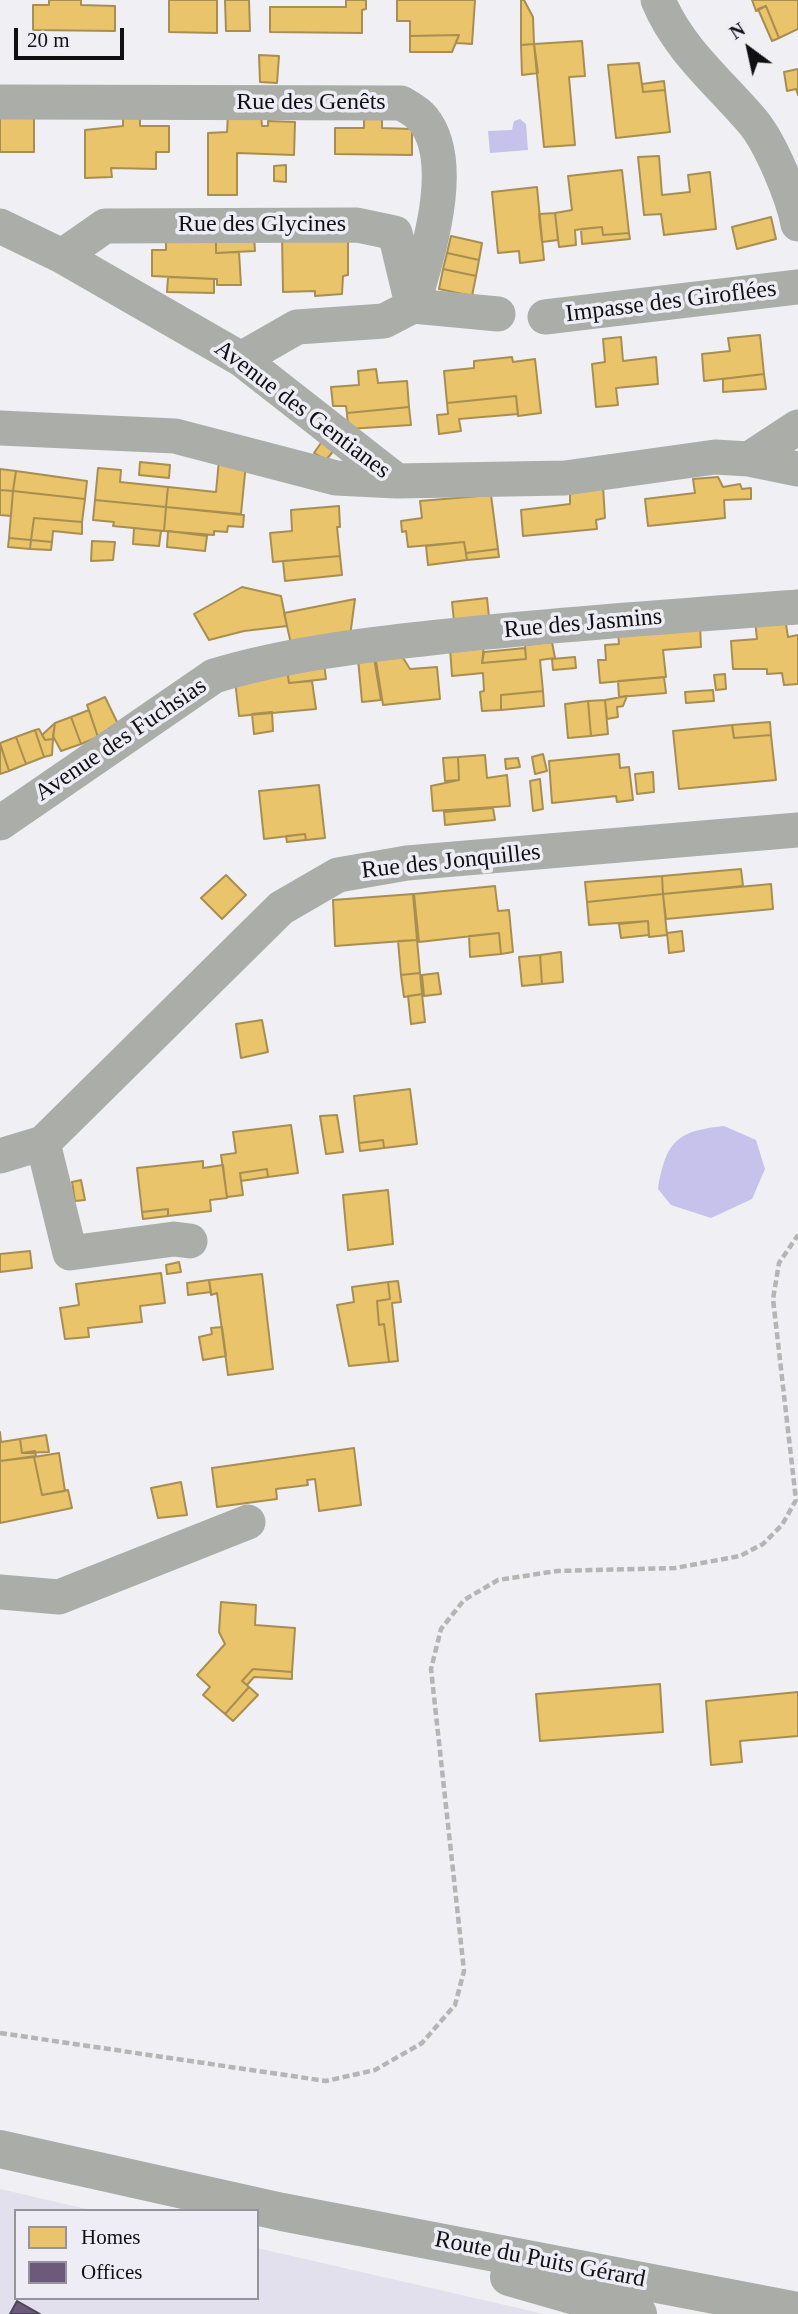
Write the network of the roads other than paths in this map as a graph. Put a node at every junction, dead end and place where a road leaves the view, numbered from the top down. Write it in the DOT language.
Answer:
graph roads {
  1 [pos="658,0"];
  2 [pos="0,102"];
  3 [pos="798,224"];
  4 [pos="0,226"];
  5 [pos="62,256"];
  6 [pos="798,287"];
  7 [pos="413,306"];
  8 [pos="498,314"];
  9 [pos="545,317"];
  10 [pos="240,359"];
  11 [pos="798,427"];
  12 [pos="0,428"];
  13 [pos="749,459"];
  14 [pos="798,468"];
  15 [pos="397,481"];
  16 [pos="798,607"];
  17 [pos="369,645"];
  18 [pos="0,822"];
  19 [pos="798,830"];
  20 [pos="43,1143"];
  21 [pos="0,1156"];
  22 [pos="190,1241"];
  23 [pos="248,1522"];
  24 [pos="0,1592"];
  25 [pos="0,2149"];
  26 [pos="282,2212"];
  27 [pos="798,2311"];
  28 [pos="638,2314"];
  1 -- 3 [label="street"];
  2 -- 7 [label="street, Rue des Genêts"];
  4 -- 5 [label="street, Avenue des Gentianes"];
  5 -- 7 [label="street, Rue des Glycines"];
  5 -- 10 [label="street, Avenue des Gentianes"];
  6 -- 9 [label="street, Impasse des Giroflées"];
  7 -- 8 [label="street"];
  7 -- 10 [label="street"];
  10 -- 15 [label="street, Avenue des Gentianes"];
  11 -- 13 [label="street"];
  12 -- 15 [label="street"];
  13 -- 14 [label="street, Avenue des Gentianes"];
  13 -- 15 [label="street, Avenue des Gentianes"];
  16 -- 17 [label="street, Rue des Jasmins"];
  17 -- 18 [label="street, Avenue des Fuchsias"];
  19 -- 20 [label="street, Rue des Jonquilles"];
  20 -- 21 [label="street, Rue des Jonquilles"];
  20 -- 22 [label="street"];
  23 -- 24 [label="street"];
  25 -- 26 [label="main road, Route du Puits Gérard"];
  26 -- 27 [label="main road, Route du Puits Gérard"];
  26 -- 28 [label="main road, Route du Puits Gérard"];
}
